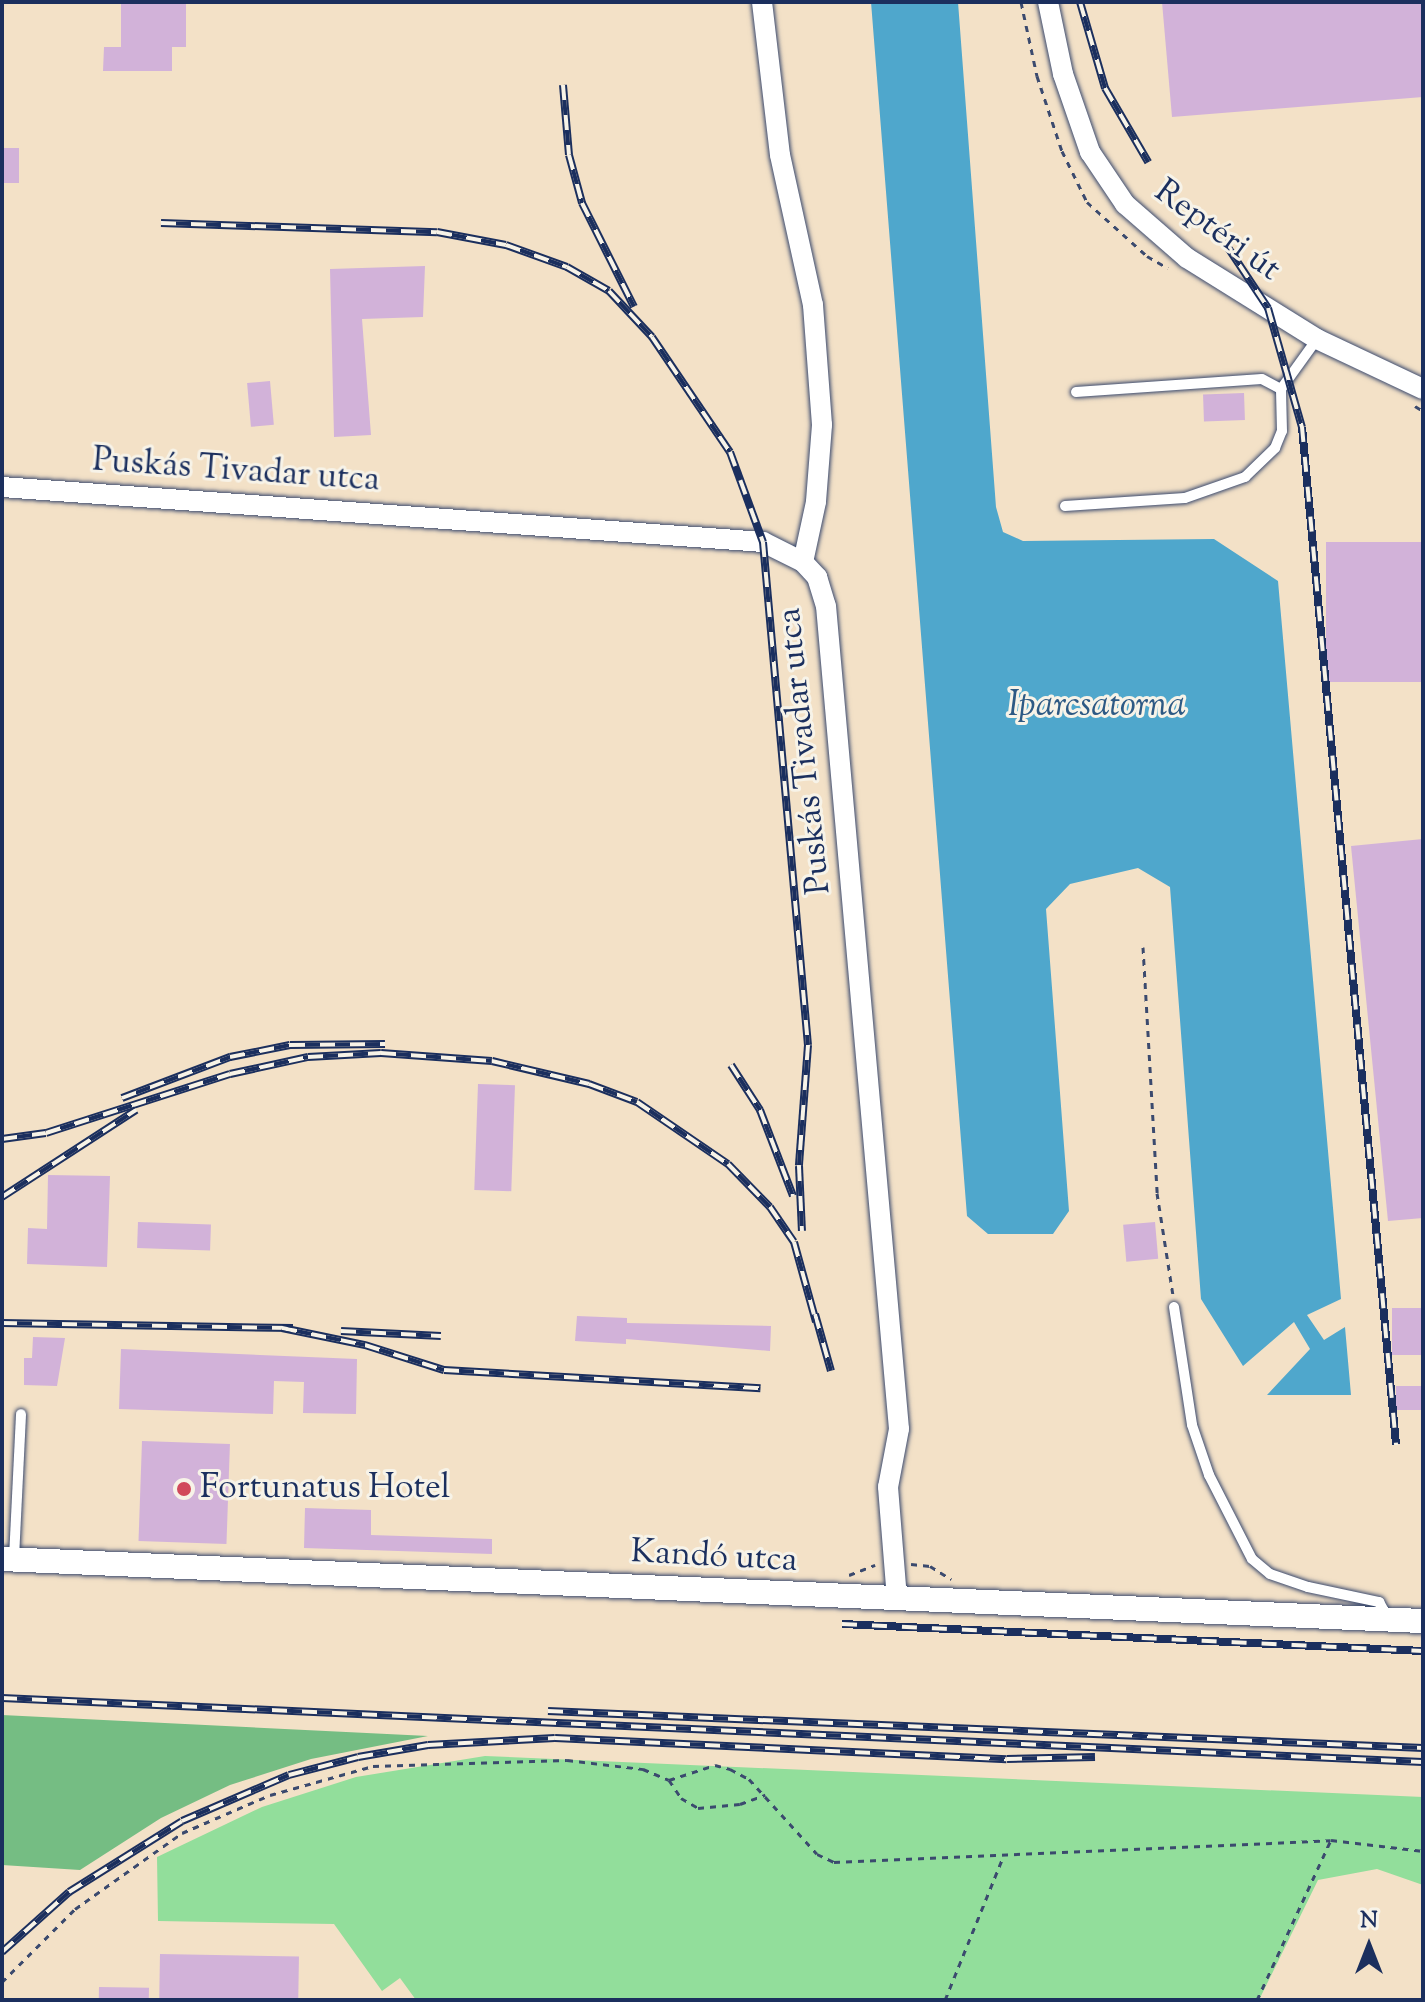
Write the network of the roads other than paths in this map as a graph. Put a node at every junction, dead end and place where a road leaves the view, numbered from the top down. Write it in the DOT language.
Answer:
graph roads {
  1 [pos="762,2"];
  2 [pos="1048,2"];
  3 [pos="1317,339"];
  4 [pos="1281,389"];
  5 [pos="1423,389"];
  6 [pos="1076,392"];
  7 [pos="2,487"];
  8 [pos="1065,506"];
  9 [pos="803,562"];
  10 [pos="1174,1307"];
  11 [pos="21,1414"];
  12 [pos="8,1559"];
  13 [pos="897,1599"];
  14 [pos="1389,1620"];
  15 [pos="1423,1621"];
  1 -- 9 [label="street"];
  2 -- 3 [label="street, Reptéri út"];
  3 -- 4 [label="lane"];
  3 -- 5 [label="street, Reptéri út"];
  4 -- 6 [label="lane"];
  4 -- 8 [label="lane"];
  7 -- 9 [label="street, Puskás Tivadar utca"];
  9 -- 13 [label="street, Puskás Tivadar utca"];
  10 -- 14 [label="lane"];
  11 -- 12 [label="lane"];
  12 -- 13 [label="street, Kandó utca"];
  13 -- 14 [label="street, Kandó utca"];
  14 -- 15 [label="street, Kandó utca"];
}
